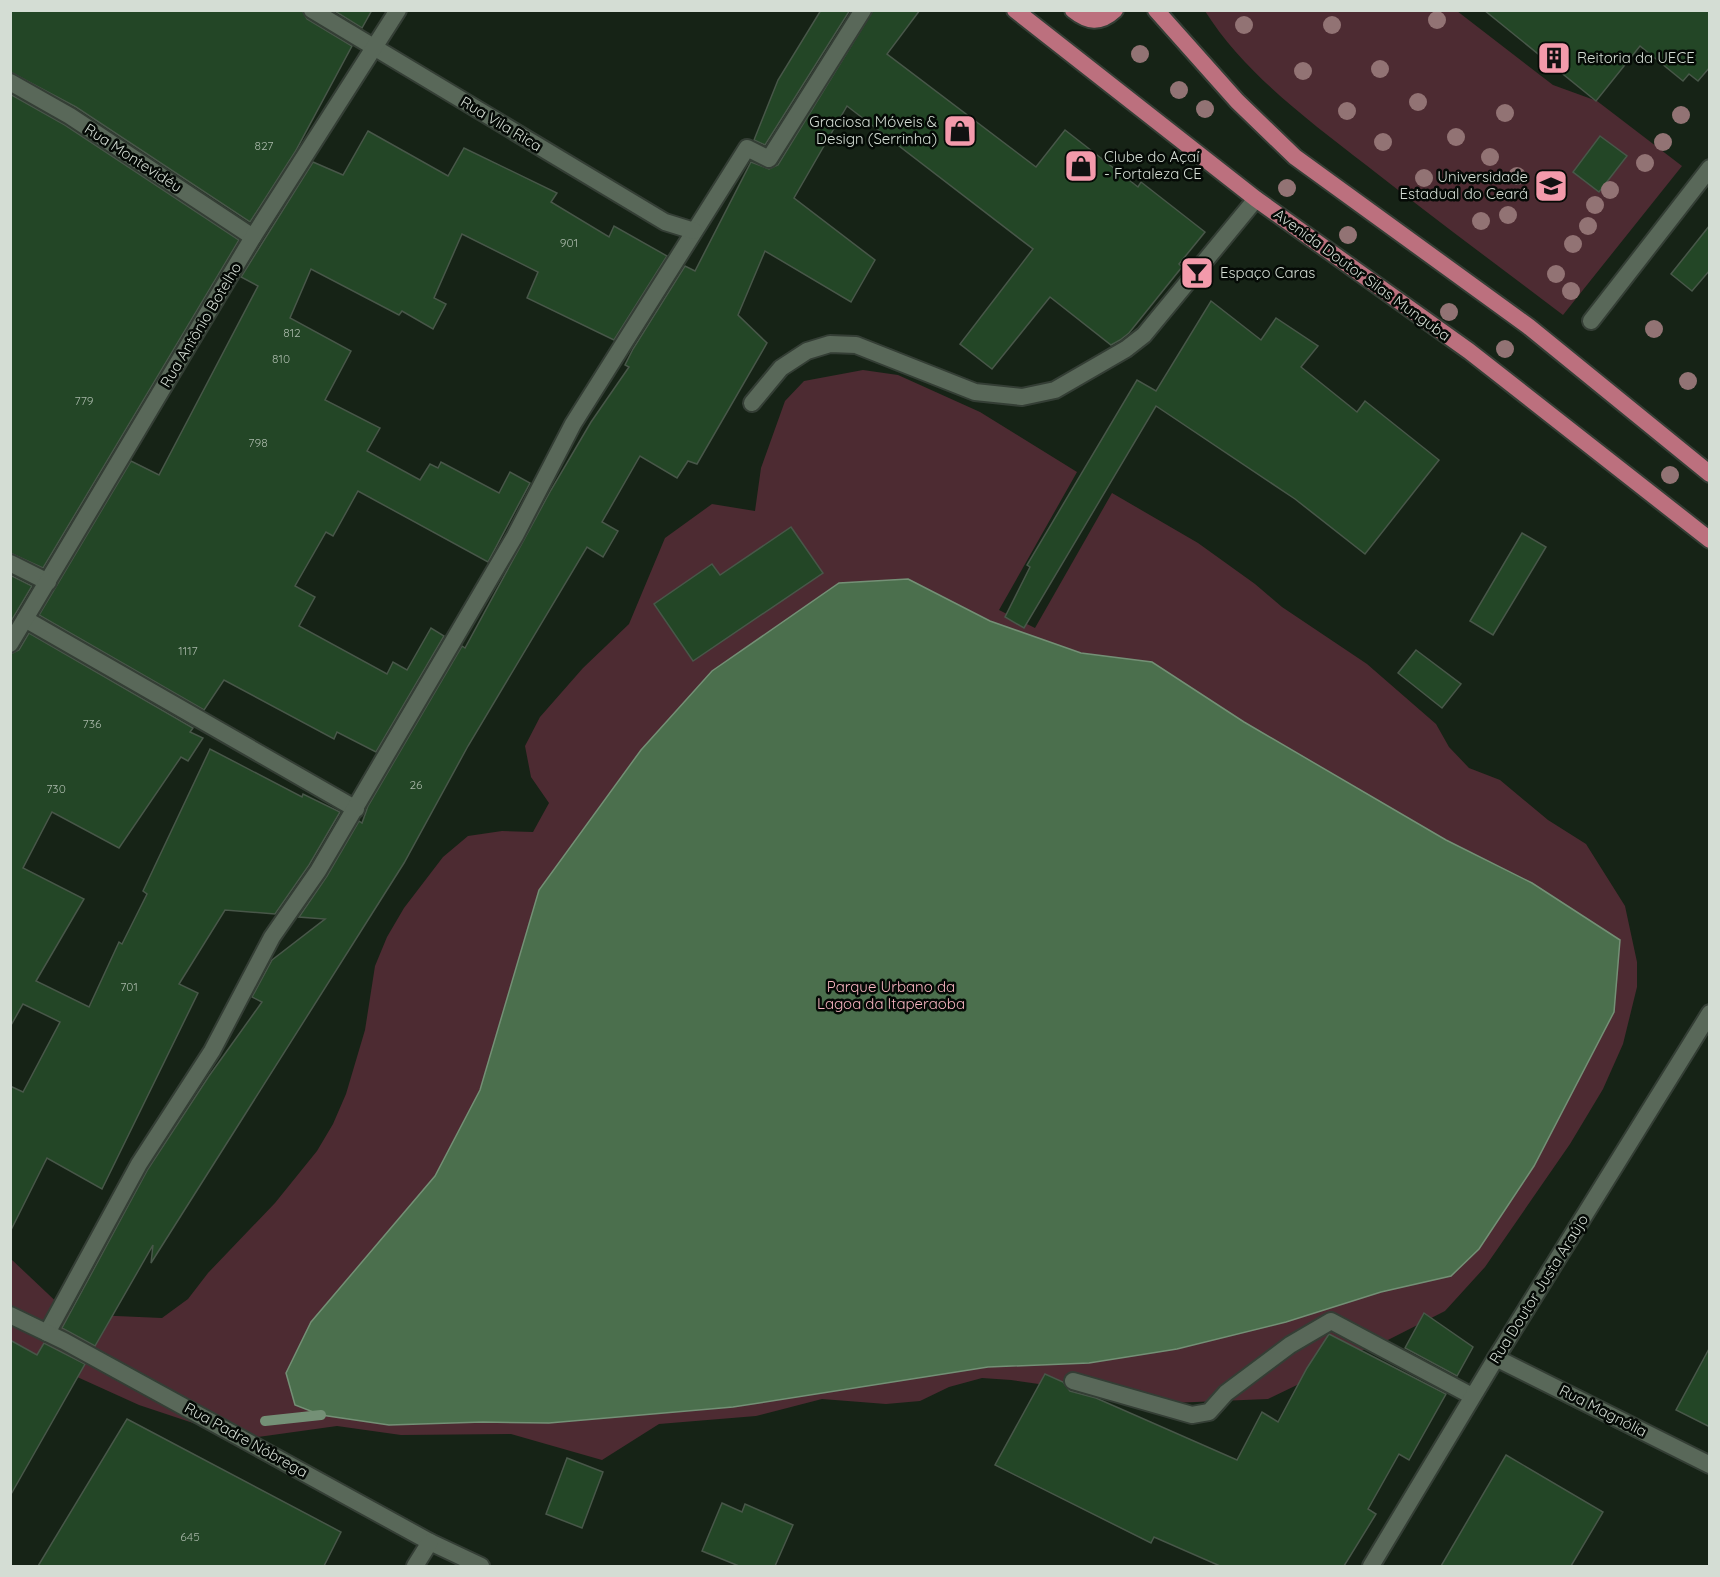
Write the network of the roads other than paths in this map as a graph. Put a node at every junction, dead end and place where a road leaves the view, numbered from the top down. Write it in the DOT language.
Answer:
graph roads {
  1 [pos="312,10"];
  2 [pos="398,10"];
  3 [pos="863,10"];
  4 [pos="1015,10"];
  5 [pos="1073,10"];
  6 [pos="1115,10"];
  7 [pos="1156,10"];
  8 [pos="376,49"];
  9 [pos="10,82"];
  10 [pos="1710,168"];
  11 [pos="1256,199"];
  12 [pos="694,231"];
  13 [pos="253,237"];
  14 [pos="1592,321"];
  15 [pos="752,403"];
  16 [pos="1710,474"];
  17 [pos="1710,540"];
  18 [pos="10,563"];
  19 [pos="48,582"];
  20 [pos="26,620"];
  21 [pos="10,644"];
  22 [pos="356,809"];
  23 [pos="1710,1013"];
  24 [pos="10,1316"];
  25 [pos="47,1332"];
  26 [pos="1496,1358"];
  27 [pos="1073,1381"];
  28 [pos="1473,1396"];
  29 [pos="1710,1465"];
  30 [pos="430,1542"];
  31 [pos="415,1566"];
  32 [pos="481,1566"];
  33 [pos="1371,1566"];
  1 -- 8 [label="street, Rua Vila Rica"];
  2 -- 8 [label="street, Rua Antônio Botelho"];
  3 -- 12 [label="street"];
  4 -- 11 [label="main road, Avenida Doutor Silas Munguba"];
  5 -- 6 [label="main road"];
  7 -- 16 [label="main road"];
  8 -- 12 [label="street, Rua Vila Rica"];
  8 -- 13 [label="street, Rua Antônio Botelho"];
  9 -- 13 [label="street, Rua Montevidéu"];
  10 -- 14 [label="street"];
  11 -- 15 [label="street"];
  11 -- 17 [label="main road, Avenida Doutor Silas Munguba"];
  12 -- 22 [label="street"];
  13 -- 19 [label="street, Rua Antônio Botelho"];
  18 -- 19 [label="street"];
  19 -- 20 [label="street, Rua Antônio Botelho"];
  20 -- 21 [label="street, Rua Antônio Botelho"];
  20 -- 22 [label="street"];
  22 -- 25 [label="street"];
  23 -- 26 [label="street, Rua Doutor Justa Araújo"];
  24 -- 25 [label="street, Rua Padre Nóbrega"];
  25 -- 30 [label="street, Rua Padre Nóbrega"];
  26 -- 28 [label="street, Rua Doutor Justa Araújo"];
  26 -- 29 [label="street, Rua Magnólia"];
  27 -- 28 [label="street"];
  28 -- 33 [label="street, Rua Doutor Justa Araújo"];
  30 -- 31 [label="street"];
  30 -- 32 [label="street, Rua Padre Nóbrega"];
}
